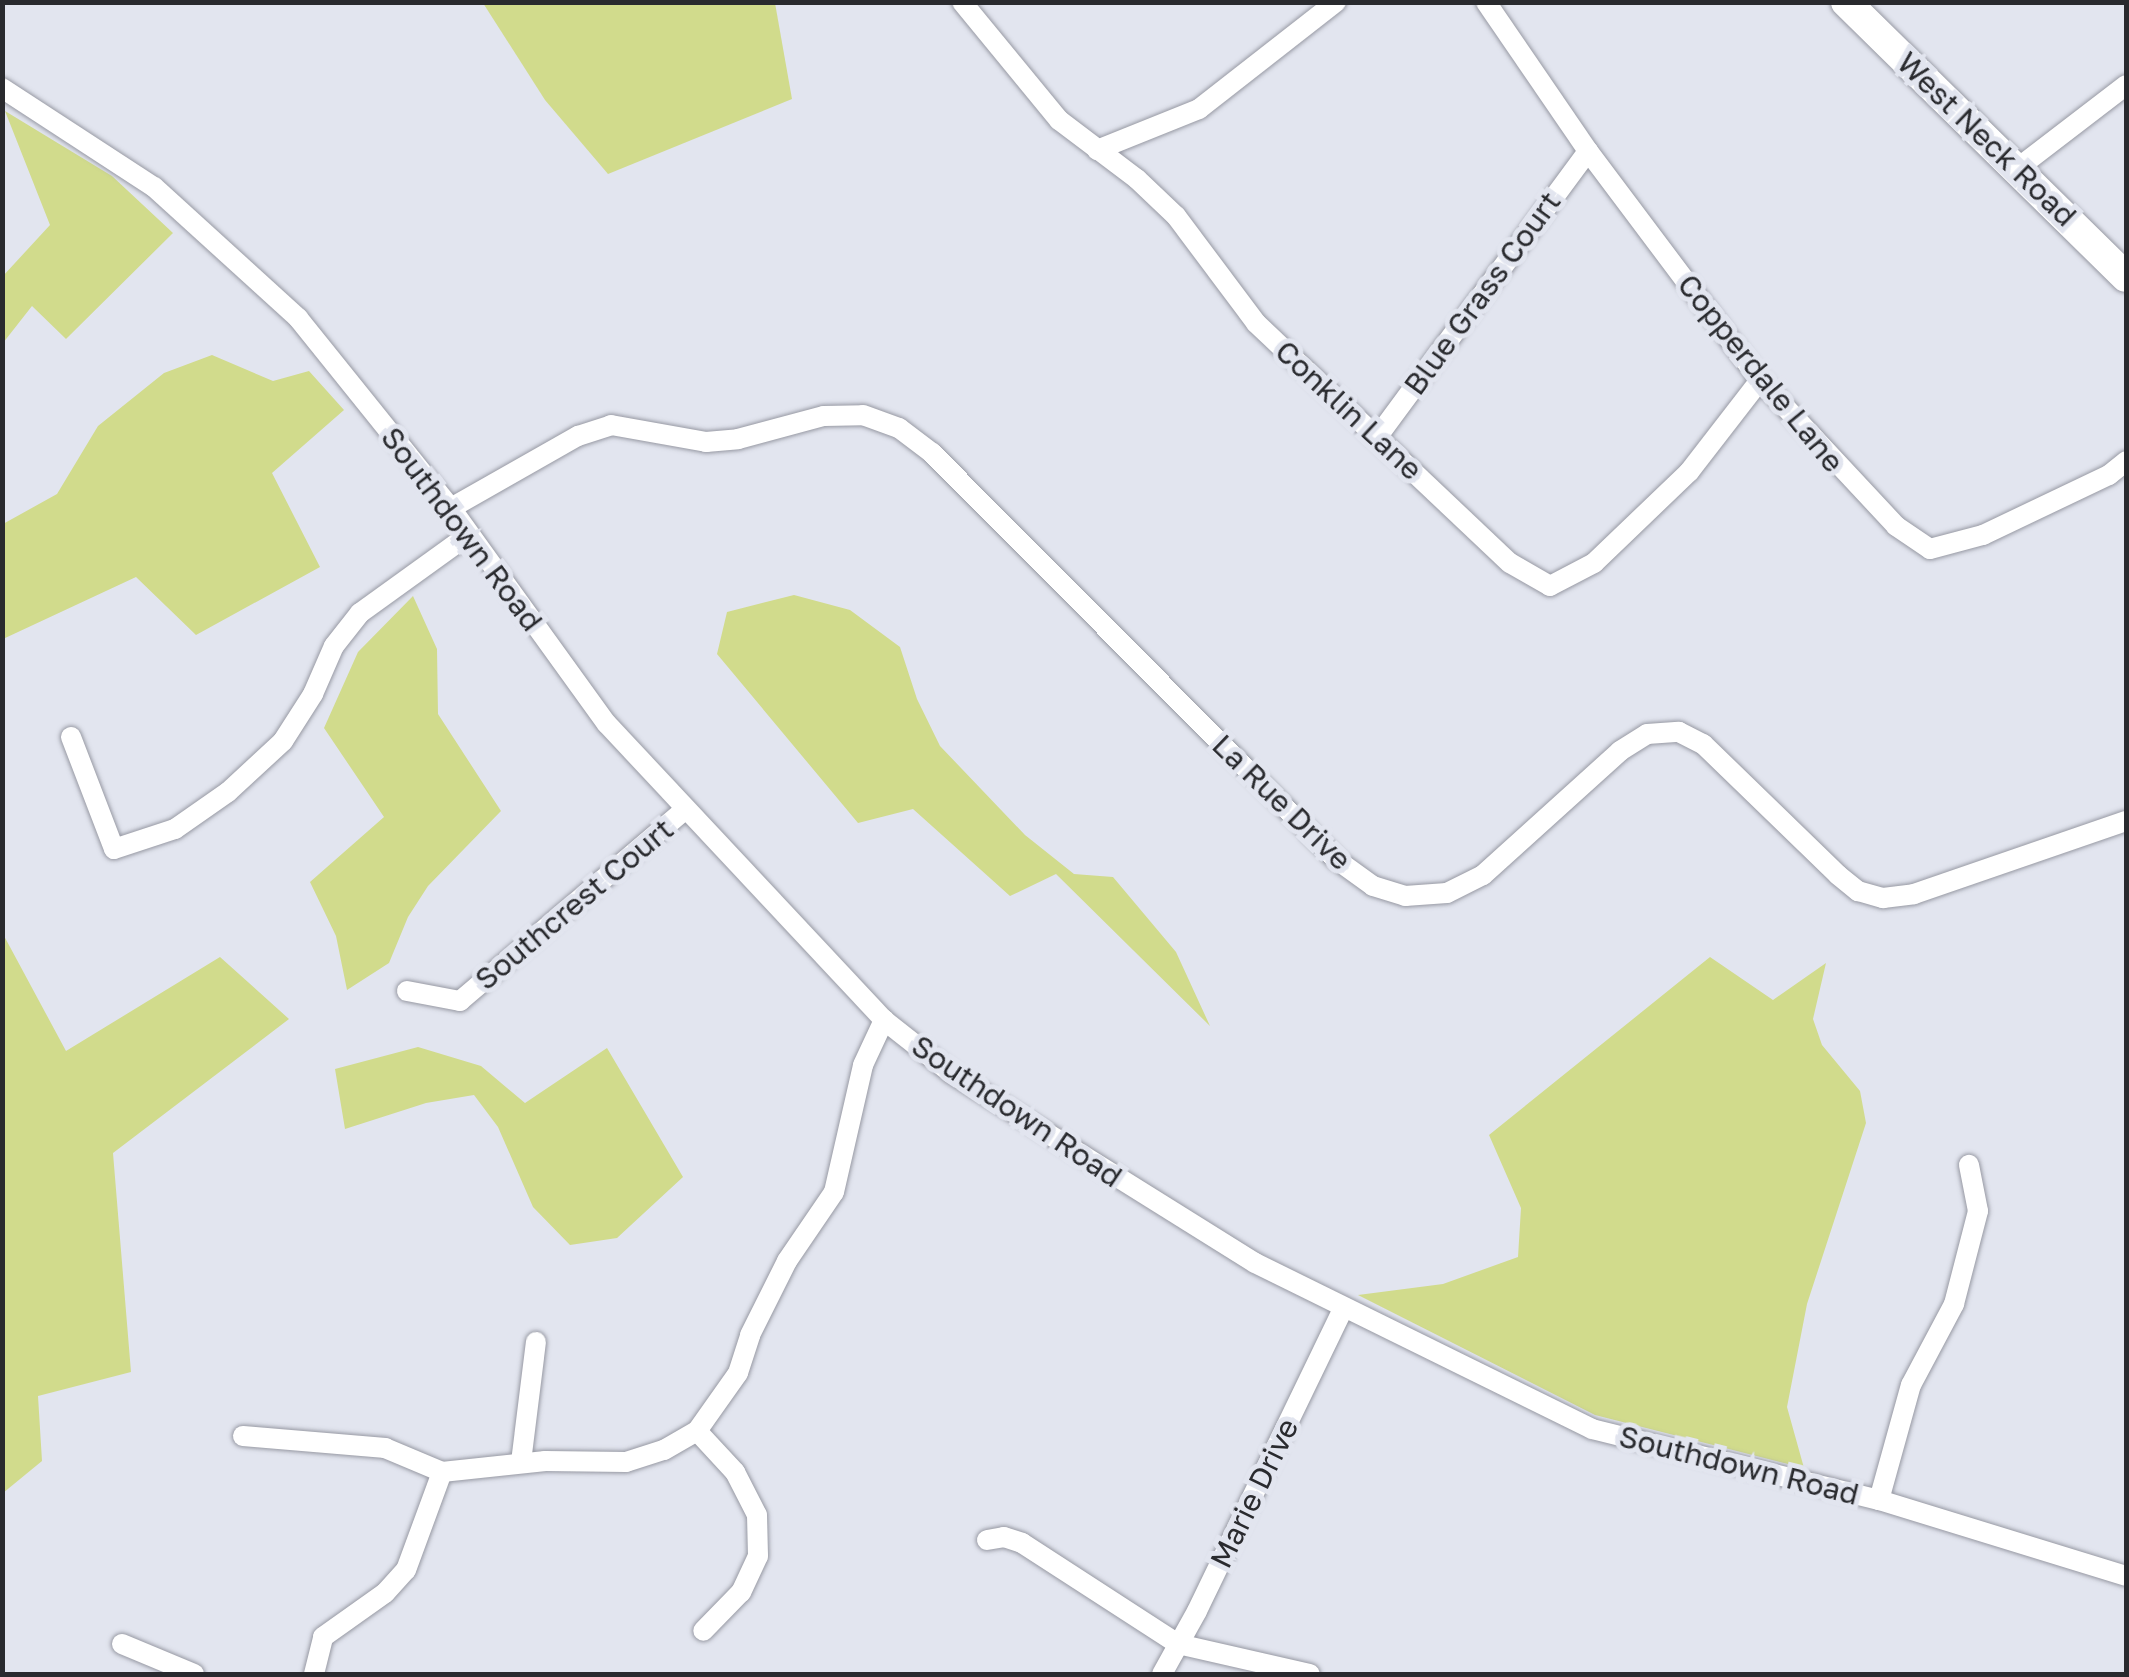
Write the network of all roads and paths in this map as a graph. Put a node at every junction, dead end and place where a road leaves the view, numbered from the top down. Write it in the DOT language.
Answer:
graph roads {
  1 [pos="962,2"];
  2 [pos="1336,2"];
  3 [pos="1486,2"];
  4 [pos="1846,2"];
  5 [pos="2126,84"];
  6 [pos="2,88"];
  7 [pos="1097,150"];
  8 [pos="1588,151"];
  9 [pos="2018,168"];
  10 [pos="2126,276"];
  11 [pos="1760,380"];
  12 [pos="1378,436"];
  13 [pos="2126,462"];
  14 [pos="451,508"];
  15 [pos="468,535"];
  16 [pos="72,737"];
  17 [pos="683,811"];
  18 [pos="2126,821"];
  19 [pos="406,992"];
  20 [pos="884,1020"];
  21 [pos="1969,1165"];
  22 [pos="1343,1309"];
  23 [pos="536,1342"];
  24 [pos="696,1431"];
  25 [pos="243,1436"];
  26 [pos="521,1462"];
  27 [pos="442,1472"];
  28 [pos="1880,1500"];
  29 [pos="987,1540"];
  30 [pos="2126,1576"];
  31 [pos="703,1631"];
  32 [pos="122,1644"];
  33 [pos="1178,1644"];
  34 [pos="194,1674"];
  35 [pos="314,1674"];
  36 [pos="1162,1674"];
  37 [pos="1310,1674"];
  1 -- 7 [label="street, Conklin Lane"];
  2 -- 7 [label="street"];
  3 -- 8 [label="street, Copperdale Lane"];
  4 -- 9 [label="street, West Neck Road"];
  5 -- 9 [label="street"];
  6 -- 14 [label="street, Southdown Road"];
  7 -- 12 [label="street, Conklin Lane"];
  8 -- 11 [label="street, Copperdale Lane"];
  8 -- 12 [label="street, Blue Grass Court"];
  9 -- 10 [label="street, West Neck Road"];
  11 -- 12 [label="street, Conklin Lane"];
  11 -- 13 [label="street, Copperdale Lane"];
  14 -- 15 [label="street, Southdown Road"];
  14 -- 18 [label="street, La Rue Drive"];
  15 -- 16 [label="street"];
  15 -- 17 [label="street, Southdown Road"];
  17 -- 19 [label="street, Southcrest Court"];
  17 -- 20 [label="street, Southdown Road"];
  20 -- 22 [label="street, Southdown Road"];
  20 -- 24 [label="street"];
  21 -- 28 [label="street"];
  22 -- 28 [label="street, Southdown Road"];
  22 -- 33 [label="street, Marie Drive"];
  23 -- 26 [label="street"];
  24 -- 26 [label="street"];
  24 -- 31 [label="street"];
  25 -- 27 [label="street"];
  26 -- 27 [label="street"];
  27 -- 35 [label="street"];
  28 -- 30 [label="street, Southdown Road"];
  29 -- 33 [label="street"];
  32 -- 34 [label="street"];
  33 -- 36 [label="street, Marie Drive"];
  33 -- 37 [label="street"];
}
